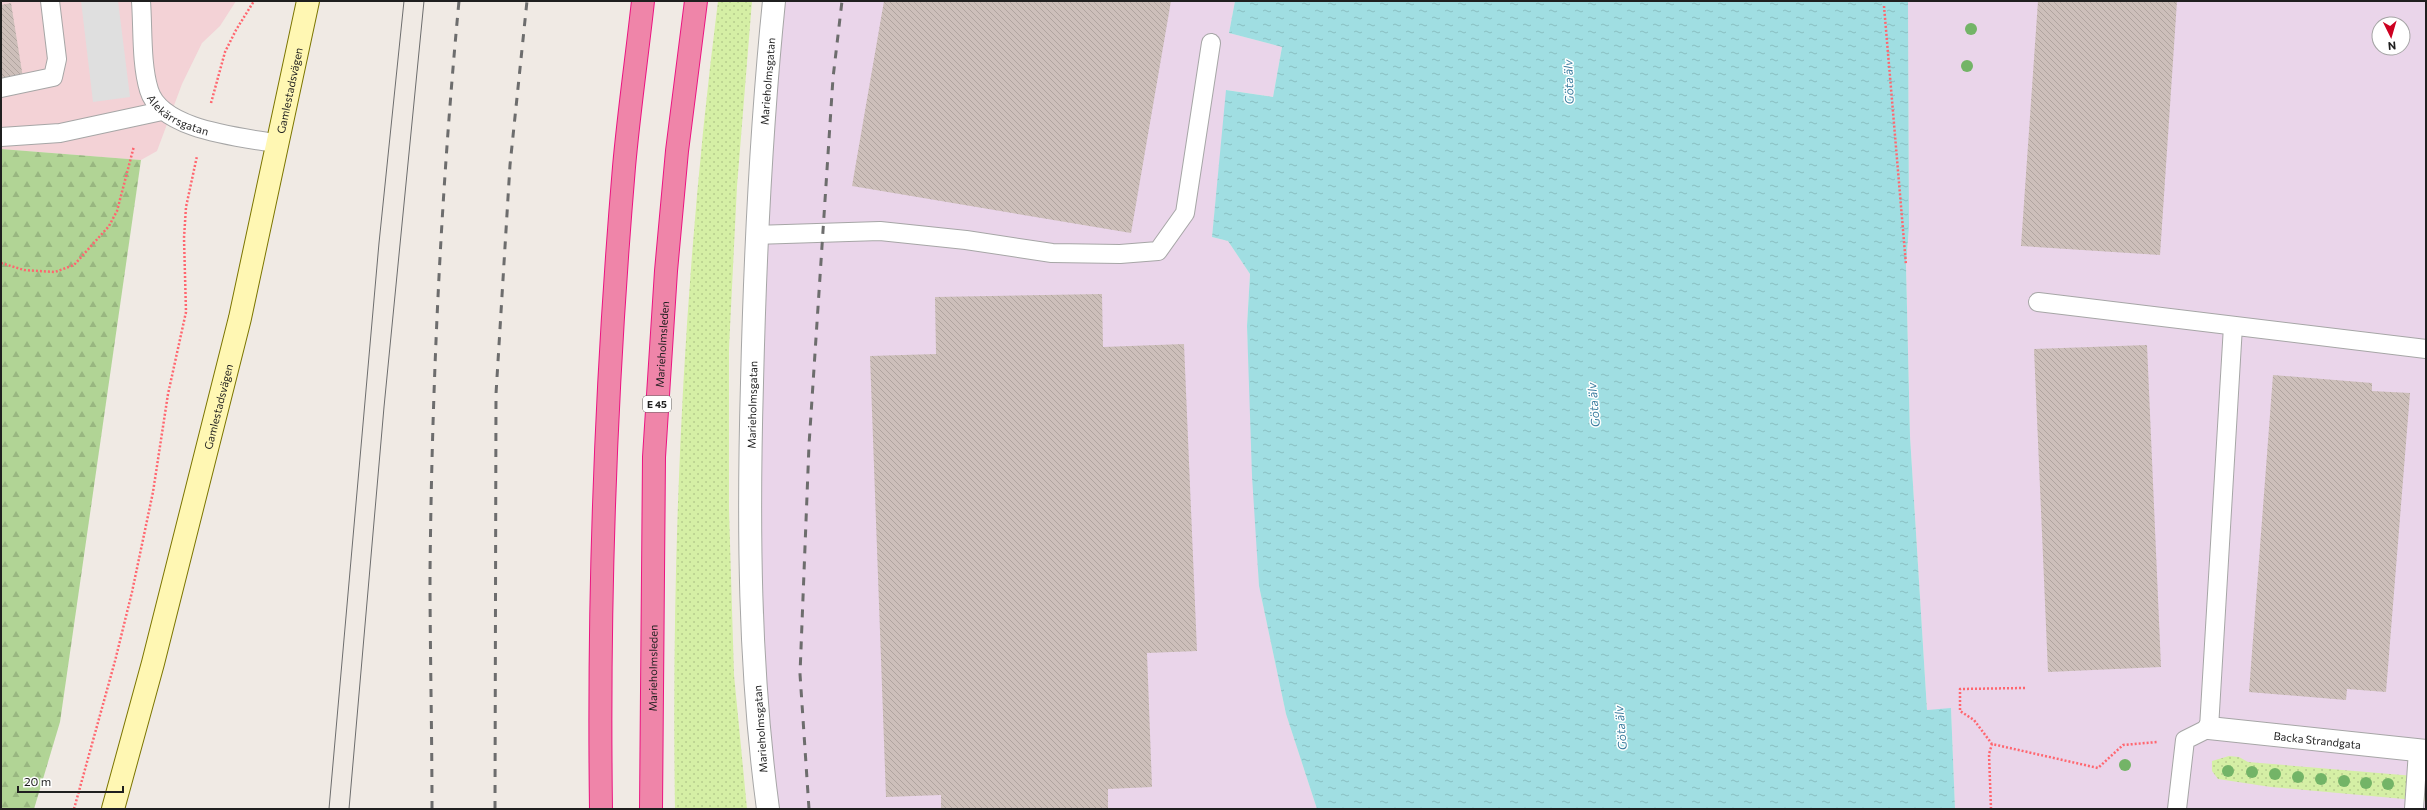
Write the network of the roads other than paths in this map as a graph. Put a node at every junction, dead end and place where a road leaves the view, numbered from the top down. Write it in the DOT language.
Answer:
graph roads {
  1 [pos="50,1"];
  2 [pos="141,1"];
  3 [pos="308,1"];
  4 [pos="642,1"];
  5 [pos="696,1"];
  6 [pos="774,1"];
  7 [pos="1211,43"];
  8 [pos="1,88"];
  9 [pos="162,111"];
  10 [pos="1,137"];
  11 [pos="279,144"];
  12 [pos="757,235"];
  13 [pos="2038,302"];
  14 [pos="2233,326"];
  15 [pos="2426,349"];
  16 [pos="2209,728"];
  17 [pos="2422,751"];
  18 [pos="113,809"];
  19 [pos="601,809"];
  20 [pos="651,809"];
  21 [pos="768,809"];
  22 [pos="2177,809"];
  23 [pos="2414,809"];
  1 -- 8 [label="lane"];
  2 -- 9 [label="lane, Alekärrsgatan"];
  3 -- 11 [label="street, Gamlestadsvägen"];
  4 -- 19 [label="highway"];
  5 -- 20 [label="highway, Marieholmsleden / E 45"];
  6 -- 12 [label="street, Marieholmsgatan"];
  7 -- 12 [label="lane"];
  9 -- 10 [label="lane"];
  9 -- 11 [label="lane, Alekärrsgatan"];
  11 -- 18 [label="street, Gamlestadsvägen"];
  12 -- 21 [label="street, Marieholmsgatan"];
  13 -- 14 [label="lane"];
  14 -- 15 [label="lane"];
  14 -- 16 [label="lane"];
  16 -- 17 [label="street, Backa Strandgata"];
  16 -- 22 [label="lane"];
  17 -- 23 [label="lane"];
}
